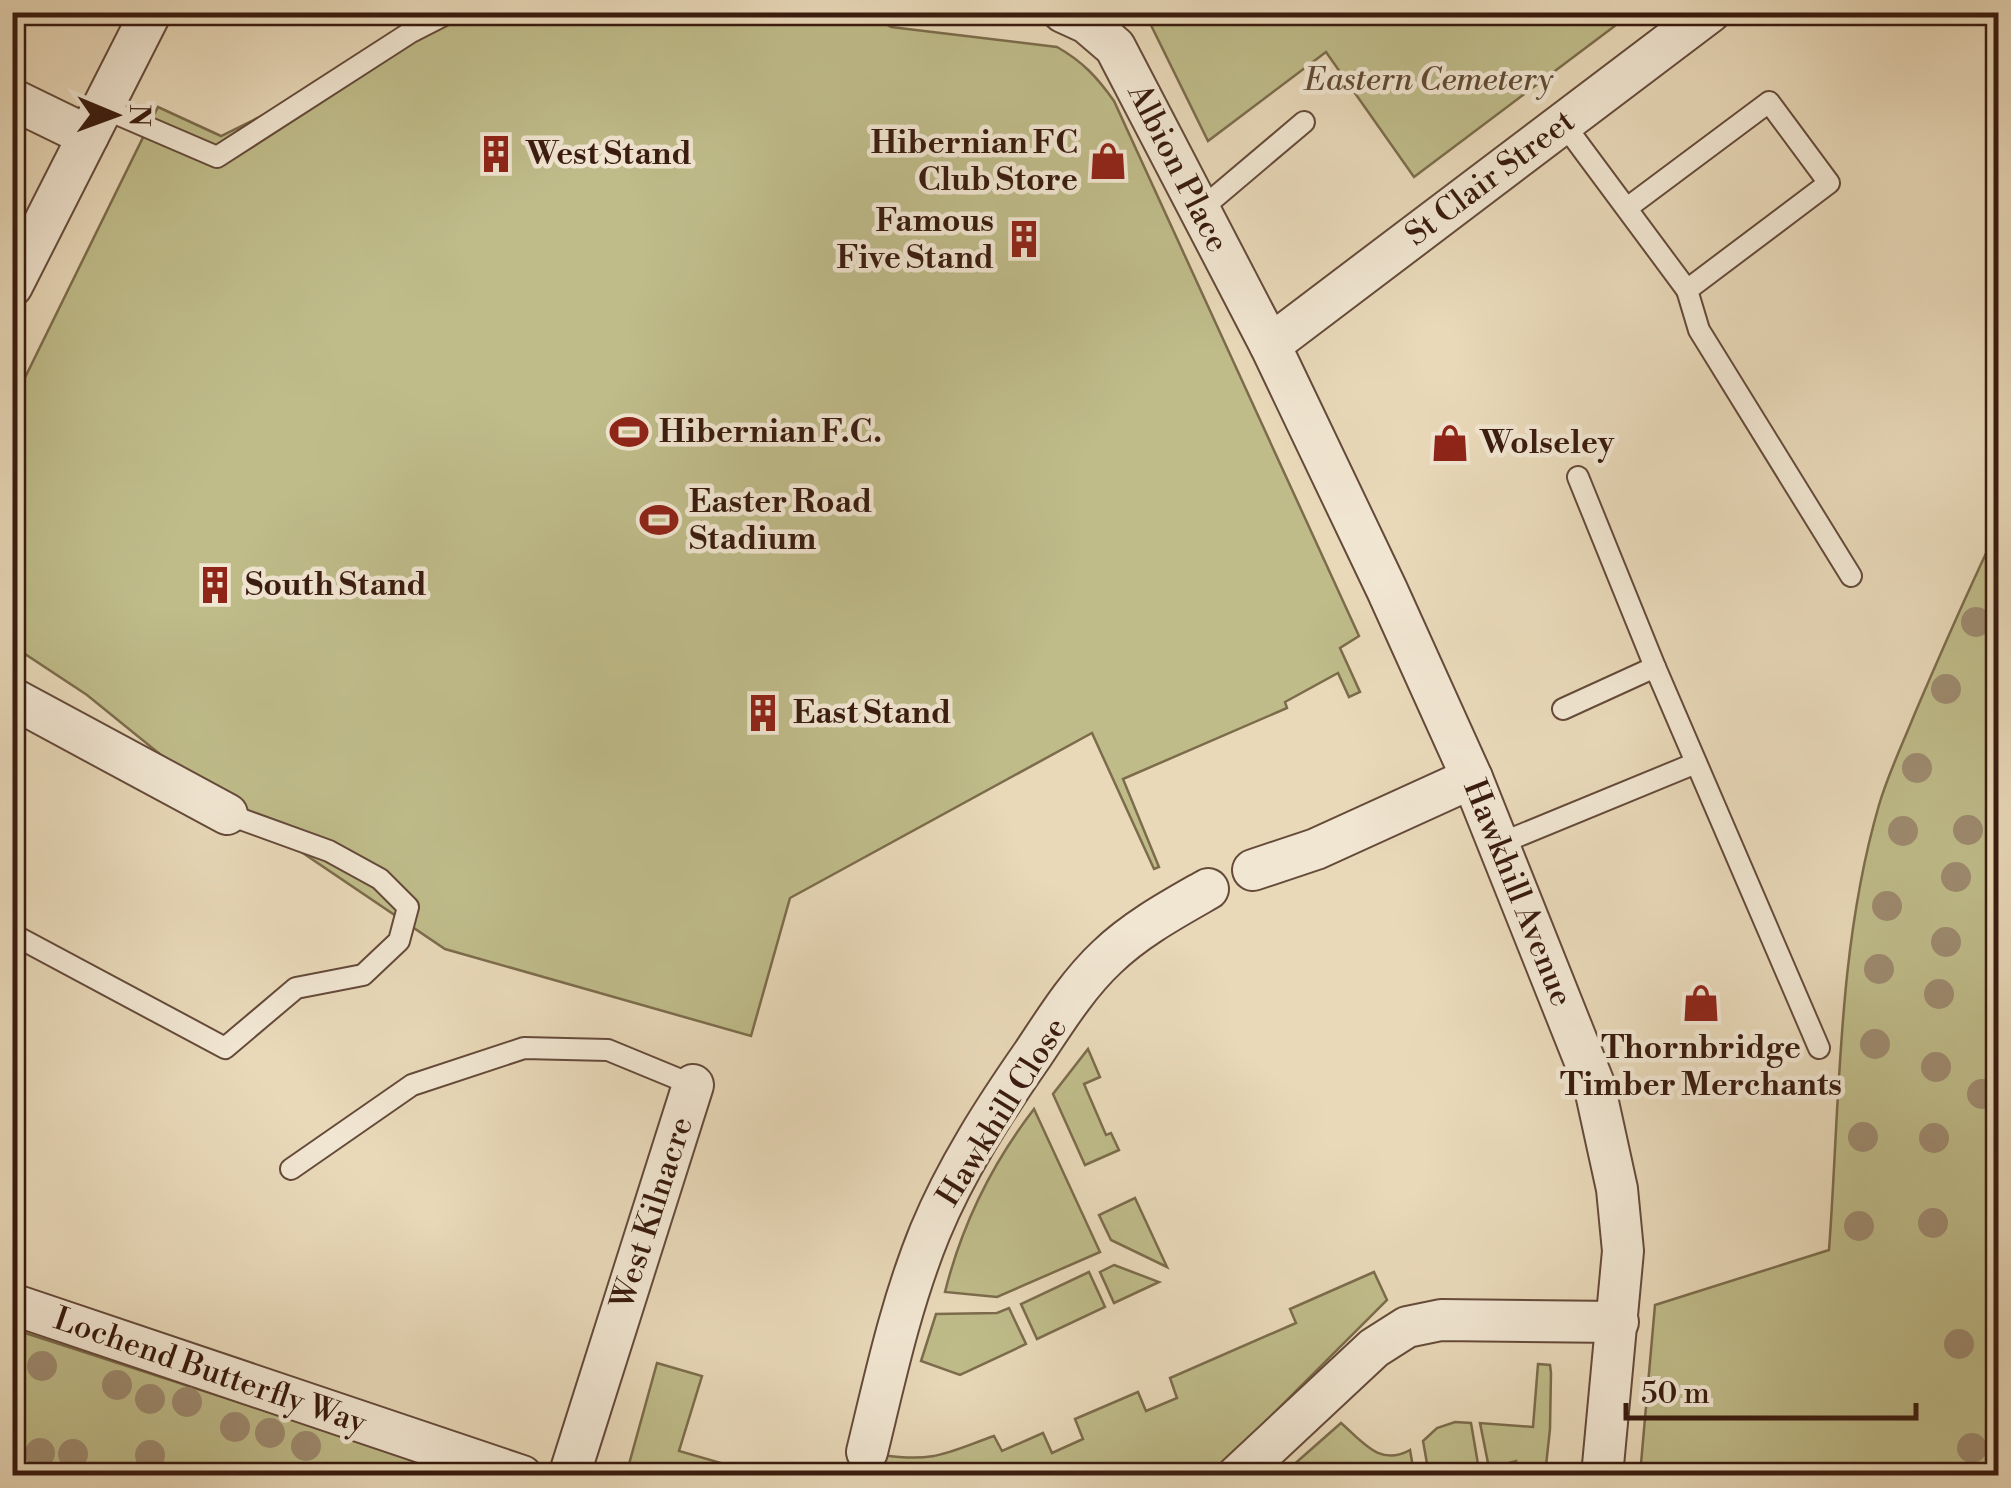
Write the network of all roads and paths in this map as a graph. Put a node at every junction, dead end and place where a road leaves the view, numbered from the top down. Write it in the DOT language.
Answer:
graph roads {
  1 [pos="151,12"];
  2 [pos="450,12"];
  3 [pos="1063,12"];
  4 [pos="1710,12"];
  5 [pos="12,99"];
  6 [pos="95,122"];
  7 [pos="1304,122"];
  8 [pos="1563,123"];
  9 [pos="1626,208"];
  10 [pos="1200,210"];
  11 [pos="12,286"];
  12 [pos="1687,290"];
  13 [pos="1270,345"];
  14 [pos="1578,477"];
  15 [pos="1851,576"];
  16 [pos="1655,668"];
  17 [pos="12,698"];
  18 [pos="1564,710"];
  19 [pos="1696,762"];
  20 [pos="1472,778"];
  21 [pos="227,814"];
  22 [pos="1499,844"];
  23 [pos="1253,870"];
  24 [pos="1208,889"];
  25 [pos="12,934"];
  26 [pos="1819,1048"];
  27 [pos="693,1085"];
  28 [pos="291,1169"];
  29 [pos="12,1304"];
  30 [pos="1618,1322"];
  31 [pos="866,1452"];
  32 [pos="522,1476"];
  33 [pos="569,1476"];
  34 [pos="1237,1476"];
  35 [pos="1602,1476"];
  1 -- 6 [label="street"];
  2 -- 6 [label="lane"];
  3 -- 10 [label="street, Albion Place"];
  4 -- 8 [label="street, St Clair Street"];
  5 -- 6 [label="street"];
  6 -- 11 [label="street"];
  7 -- 10 [label="lane"];
  8 -- 9 [label="lane"];
  8 -- 13 [label="street, St Clair Street"];
  9 -- 12 [label="lane"];
  9 -- 12 [label="lane"];
  10 -- 13 [label="street, Albion Place"];
  12 -- 15 [label="lane"];
  13 -- 20 [label="street, Hawkhill Avenue"];
  14 -- 16 [label="lane"];
  16 -- 18 [label="lane"];
  16 -- 19 [label="lane"];
  17 -- 21 [label="street"];
  19 -- 22 [label="lane"];
  19 -- 26 [label="lane"];
  20 -- 22 [label="street, Hawkhill Avenue"];
  20 -- 23 [label="street"];
  21 -- 25 [label="lane"];
  22 -- 30 [label="street, Hawkhill Avenue"];
  24 -- 31 [label="street, Hawkhill Close"];
  27 -- 28 [label="lane, West Kilnacre"];
  27 -- 33 [label="street, West Kilnacre"];
  29 -- 32 [label="street, Lochend Butterfly Way"];
  30 -- 34 [label="street"];
  30 -- 35 [label="street, Hawkhill Avenue"];
}
